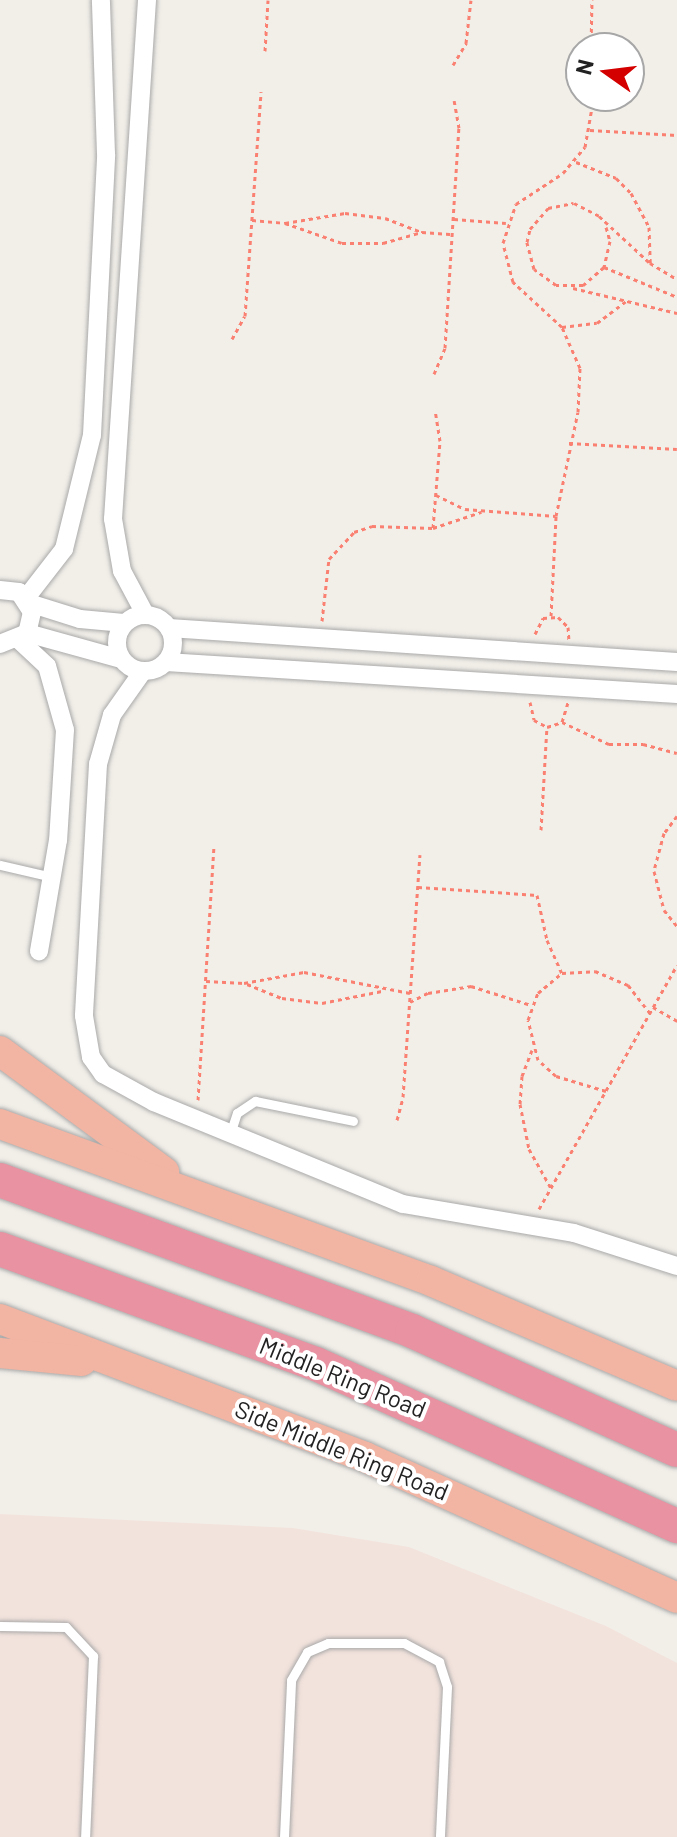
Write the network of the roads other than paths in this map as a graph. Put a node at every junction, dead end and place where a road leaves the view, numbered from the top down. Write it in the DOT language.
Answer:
graph roads {
  1 [pos="101,0"];
  2 [pos="147,0"];
  3 [pos="0,590"];
  4 [pos="27,600"];
  5 [pos="145,614"];
  6 [pos="124,623"];
  7 [pos="169,628"];
  8 [pos="23,636"];
  9 [pos="0,644"];
  10 [pos="121,659"];
  11 [pos="166,662"];
  12 [pos="677,662"];
  13 [pos="143,671"];
  14 [pos="677,694"];
  15 [pos="0,865"];
  16 [pos="52,877"];
  17 [pos="39,951"];
  18 [pos="0,1051"];
  19 [pos="353,1121"];
  20 [pos="0,1124"];
  21 [pos="230,1134"];
  22 [pos="0,1180"];
  23 [pos="206,1199"];
  24 [pos="0,1249"];
  25 [pos="677,1266"];
  26 [pos="0,1319"];
  27 [pos="0,1353"];
  28 [pos="148,1375"];
  29 [pos="677,1386"];
  30 [pos="677,1450"];
  31 [pos="677,1526"];
  32 [pos="677,1598"];
  33 [pos="0,1626"];
  34 [pos="85,1837"];
  35 [pos="284,1837"];
  36 [pos="440,1837"];
  1 -- 4 [label="street"];
  2 -- 5 [label="street"];
  3 -- 4 [label="street"];
  4 -- 6 [label="street"];
  4 -- 8 [label="street"];
  5 -- 6 [label="street"];
  5 -- 7 [label="street"];
  6 -- 10 [label="street"];
  7 -- 11 [label="street"];
  7 -- 12 [label="street"];
  8 -- 9 [label="street"];
  8 -- 10 [label="street"];
  8 -- 16 [label="street"];
  10 -- 13 [label="street"];
  11 -- 13 [label="street"];
  11 -- 14 [label="street"];
  13 -- 21 [label="street"];
  15 -- 16 [label="lane"];
  16 -- 17 [label="street"];
  18 -- 23 [label="highway"];
  19 -- 21 [label="lane"];
  20 -- 23 [label="highway"];
  21 -- 25 [label="street"];
  22 -- 30 [label="highway"];
  23 -- 29 [label="highway"];
  24 -- 31 [label="highway, Middle Ring Road"];
  26 -- 28 [label="highway, Side Middle Ring Road"];
  27 -- 28 [label="highway"];
  28 -- 32 [label="highway, Side Middle Ring Road"];
  33 -- 34 [label="lane"];
  35 -- 36 [label="lane"];
}
